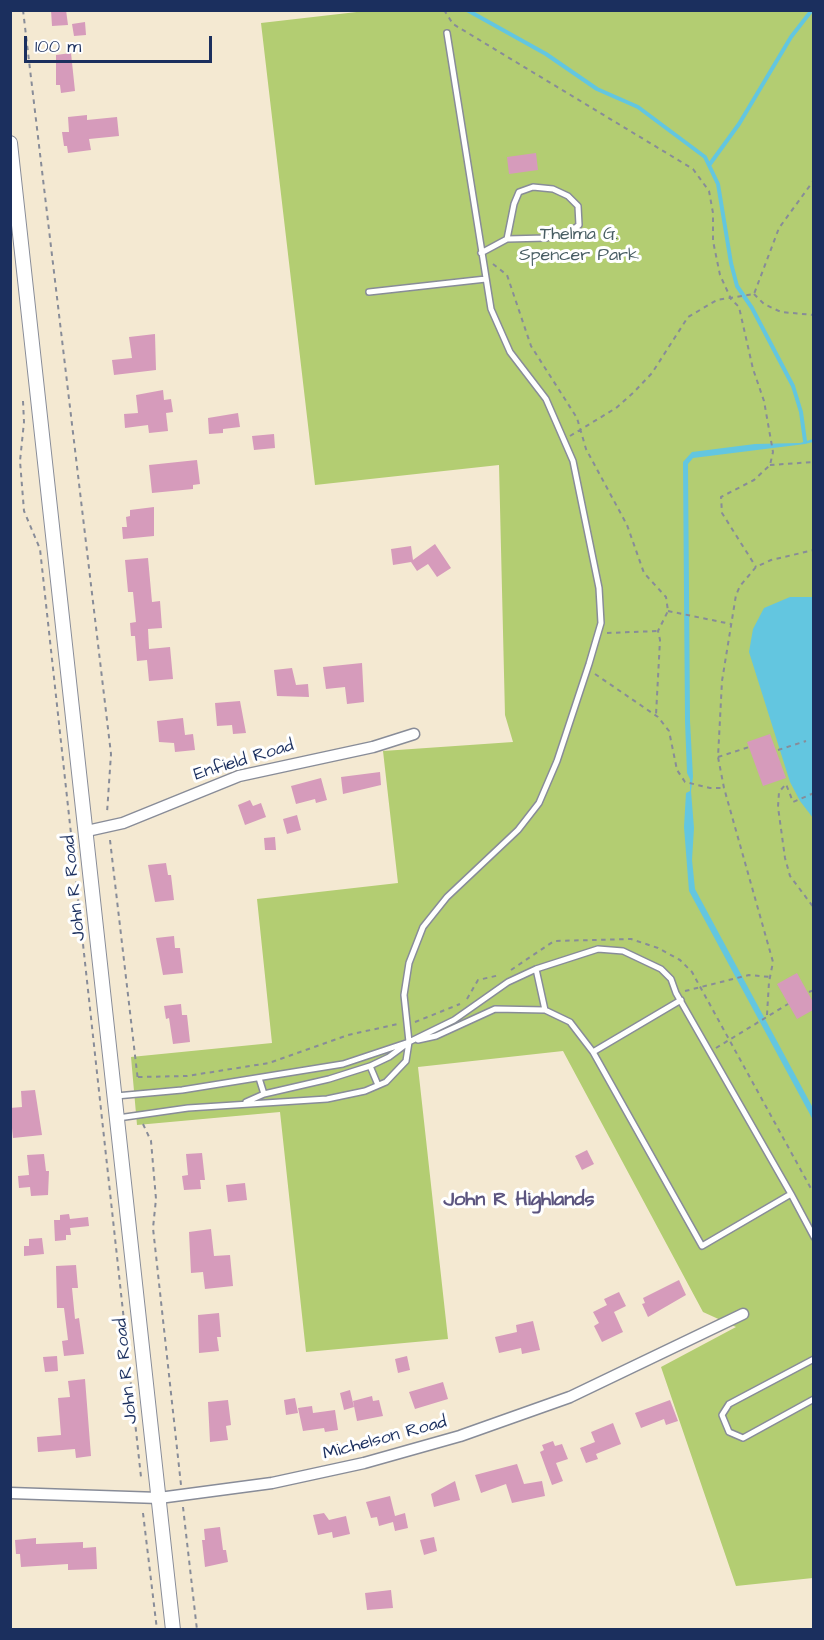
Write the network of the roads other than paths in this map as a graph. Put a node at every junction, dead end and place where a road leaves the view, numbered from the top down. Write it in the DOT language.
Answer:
graph roads {
  1 [pos="447,33"];
  2 [pos="10,143"];
  3 [pos="507,239"];
  4 [pos="481,253"];
  5 [pos="486,279"];
  6 [pos="369,292"];
  7 [pos="414,734"];
  8 [pos="87,831"];
  9 [pos="536,969"];
  10 [pos="681,1000"];
  11 [pos="545,1010"];
  12 [pos="409,1042"];
  13 [pos="593,1052"];
  14 [pos="370,1066"];
  15 [pos="259,1078"];
  16 [pos="378,1085"];
  17 [pos="264,1094"];
  18 [pos="116,1096"];
  19 [pos="240,1104"];
  20 [pos="118,1118"];
  21 [pos="791,1194"];
  22 [pos="813,1237"];
  23 [pos="743,1314"];
  24 [pos="813,1359"];
  25 [pos="813,1399"];
  26 [pos="10,1493"];
  27 [pos="159,1498"];
  28 [pos="173,1629"];
  1 -- 4 [label="lane"];
  2 -- 8 [label="main road, John R Road"];
  3 -- 3 [label="lane"];
  3 -- 4 [label="lane"];
  4 -- 5 [label="lane"];
  5 -- 6 [label="lane"];
  5 -- 12 [label="lane"];
  7 -- 8 [label="street, Enfield Road"];
  8 -- 18 [label="main road, John R Road"];
  9 -- 10 [label="lane"];
  9 -- 11 [label="lane"];
  9 -- 12 [label="lane"];
  10 -- 13 [label="lane"];
  10 -- 21 [label="lane"];
  11 -- 12 [label="lane"];
  11 -- 13 [label="lane"];
  12 -- 14 [label="lane"];
  12 -- 15 [label="lane"];
  12 -- 16 [label="lane"];
  13 -- 21 [label="lane"];
  14 -- 16 [label="lane"];
  14 -- 17 [label="lane"];
  15 -- 17 [label="lane"];
  15 -- 18 [label="lane"];
  16 -- 19 [label="lane"];
  17 -- 19 [label="lane"];
  18 -- 20 [label="main road, John R Road"];
  19 -- 20 [label="lane"];
  20 -- 27 [label="main road, John R Road"];
  21 -- 22 [label="lane"];
  23 -- 27 [label="street, Michelson Road"];
  24 -- 25 [label="lane"];
  26 -- 27 [label="street, Michelson Road"];
  27 -- 28 [label="main road, John R Road"];
}
